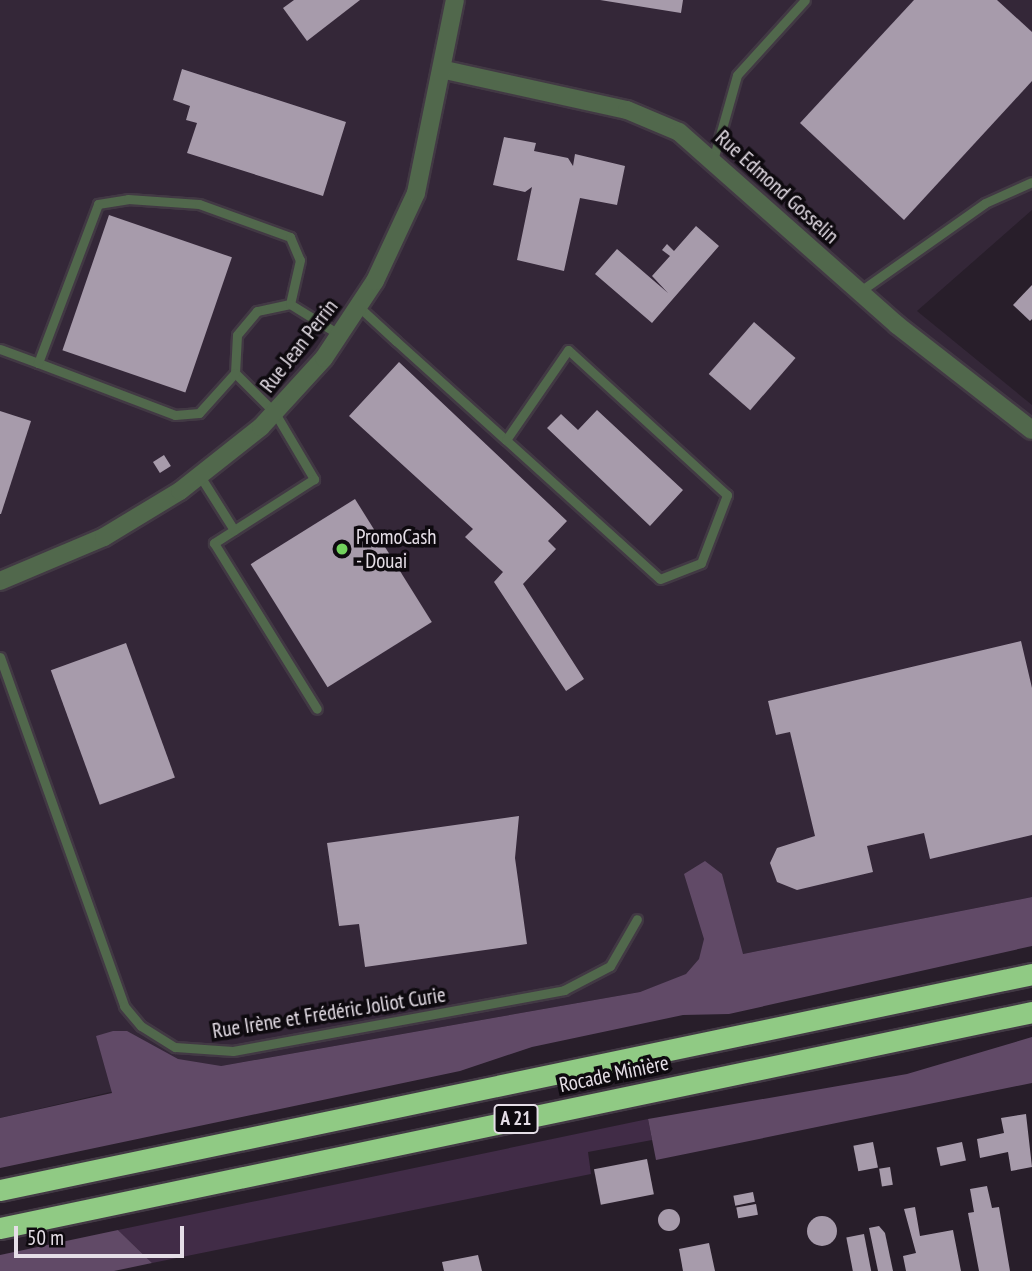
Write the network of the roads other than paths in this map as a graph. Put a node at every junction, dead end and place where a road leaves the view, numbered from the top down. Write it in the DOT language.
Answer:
graph roads {
  1 [pos="456,0"];
  2 [pos="805,0"];
  3 [pos="445,70"];
  4 [pos="713,160"];
  5 [pos="1032,182"];
  6 [pos="859,292"];
  7 [pos="290,304"];
  8 [pos="359,307"];
  9 [pos="340,335"];
  10 [pos="0,349"];
  11 [pos="38,363"];
  12 [pos="235,373"];
  13 [pos="275,413"];
  14 [pos="1032,430"];
  15 [pos="506,440"];
  16 [pos="200,475"];
  17 [pos="234,530"];
  18 [pos="0,581"];
  19 [pos="0,656"];
  20 [pos="317,709"];
  21 [pos="637,919"];
  22 [pos="1032,974"];
  23 [pos="1032,1012"];
  24 [pos="0,1190"];
  25 [pos="0,1228"];
  1 -- 3 [label="street, Rue Jean Perrin"];
  2 -- 4 [label="lane"];
  3 -- 4 [label="street, Rue Edmond Gosselin"];
  3 -- 8 [label="street, Rue Jean Perrin"];
  4 -- 6 [label="street, Rue Edmond Gosselin"];
  5 -- 6 [label="lane"];
  6 -- 14 [label="street, Rue Edmond Gosselin"];
  7 -- 9 [label="lane"];
  7 -- 11 [label="lane"];
  7 -- 12 [label="lane"];
  8 -- 9 [label="street, Rue Jean Perrin"];
  8 -- 15 [label="lane"];
  9 -- 13 [label="street, Rue Jean Perrin"];
  10 -- 11 [label="lane"];
  11 -- 12 [label="lane"];
  12 -- 13 [label="lane"];
  13 -- 16 [label="street, Rue Jean Perrin"];
  13 -- 17 [label="lane"];
  15 -- 15 [label="lane"];
  16 -- 17 [label="lane"];
  16 -- 18 [label="street, Rue Jean Perrin"];
  17 -- 20 [label="lane"];
  19 -- 21 [label="lane, Rue Irène et Frédéric Joliot Curie"];
  22 -- 24 [label="highway, Rocade Minière / A 21"];
  23 -- 25 [label="highway, Rocade Minière / A 21"];
}
